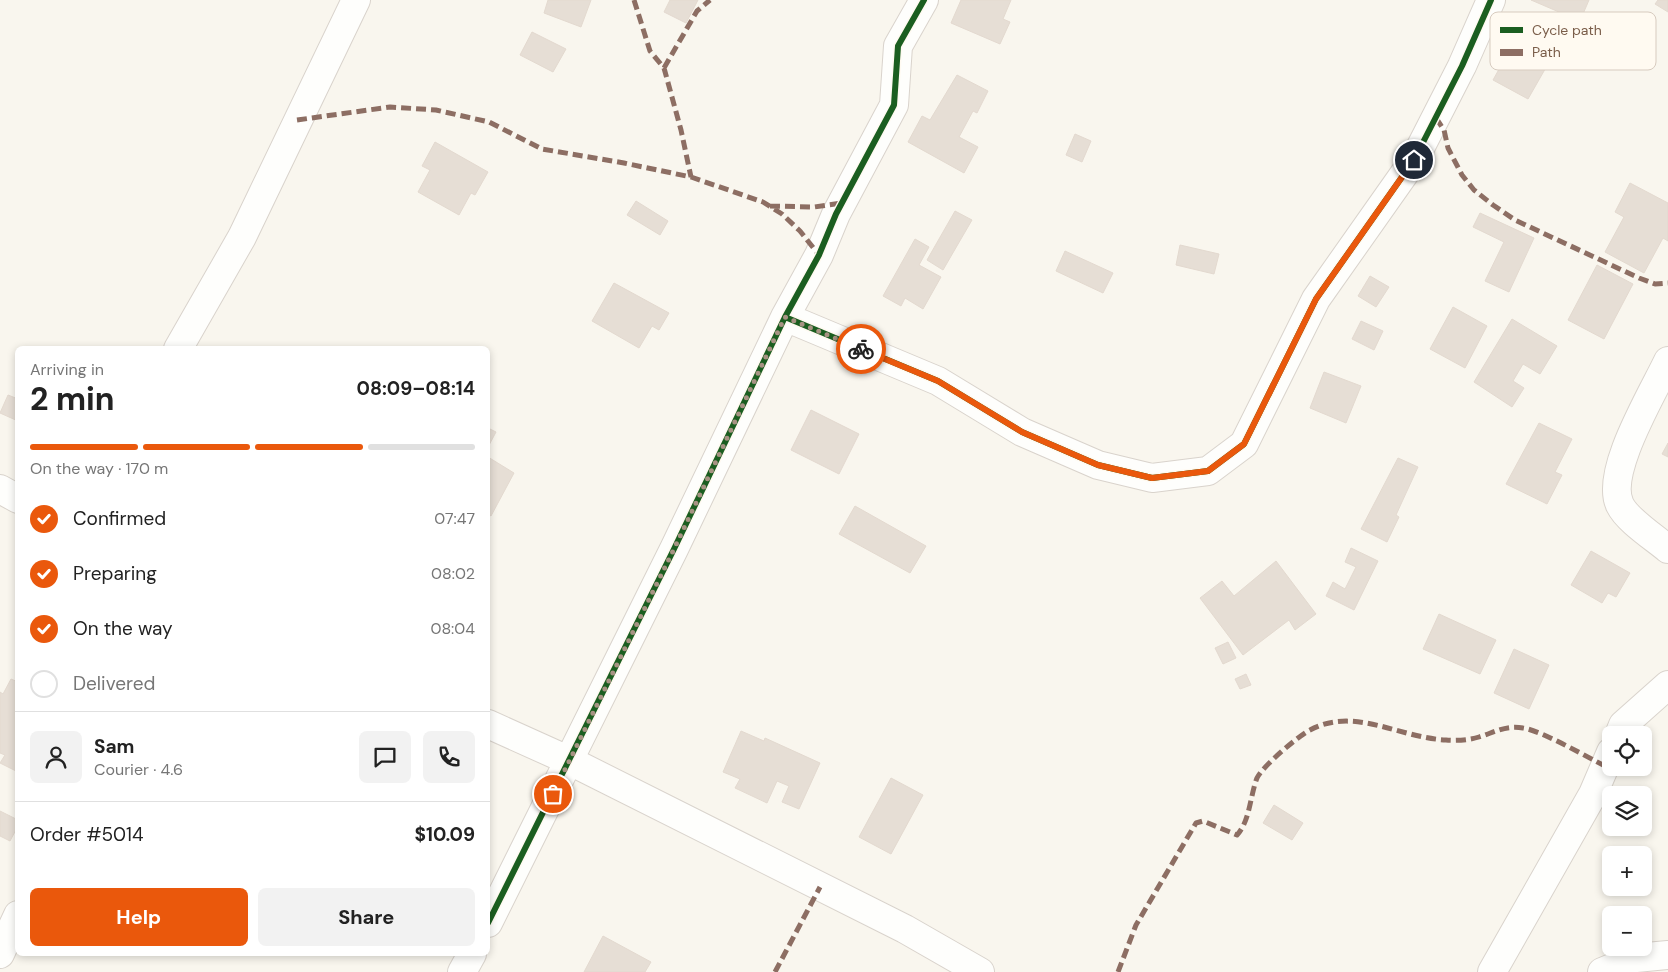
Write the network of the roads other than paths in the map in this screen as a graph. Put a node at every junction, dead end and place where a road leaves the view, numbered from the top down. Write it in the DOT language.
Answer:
graph roads {
  1 [pos="356,0"];
  2 [pos="924,0"];
  3 [pos="1491,0"];
  4 [pos="785,317"];
  5 [pos="180,346"];
  6 [pos="1668,361"];
  7 [pos="0,489"];
  8 [pos="15,497"];
  9 [pos="1668,549"];
  10 [pos="1668,685"];
  11 [pos="490,725"];
  12 [pos="1623,726"];
  13 [pos="570,761"];
  14 [pos="1602,773"];
  15 [pos="490,919"];
  16 [pos="15,922"];
  17 [pos="0,954"];
  18 [pos="1668,955"];
  19 [pos="471,956"];
  20 [pos="462,972"];
  21 [pos="980,972"];
  22 [pos="1492,972"];
  23 [pos="1602,972"];
  1 -- 5 [label="street"];
  2 -- 4 [label="street"];
  3 -- 4 [label="street"];
  4 -- 13 [label="street"];
  6 -- 9 [label="street"];
  7 -- 8 [label="street"];
  10 -- 12 [label="street"];
  11 -- 13 [label="street"];
  13 -- 15 [label="street"];
  13 -- 21 [label="street"];
  14 -- 22 [label="street"];
  16 -- 17 [label="street"];
  18 -- 23 [label="street"];
  19 -- 20 [label="street"];
}
